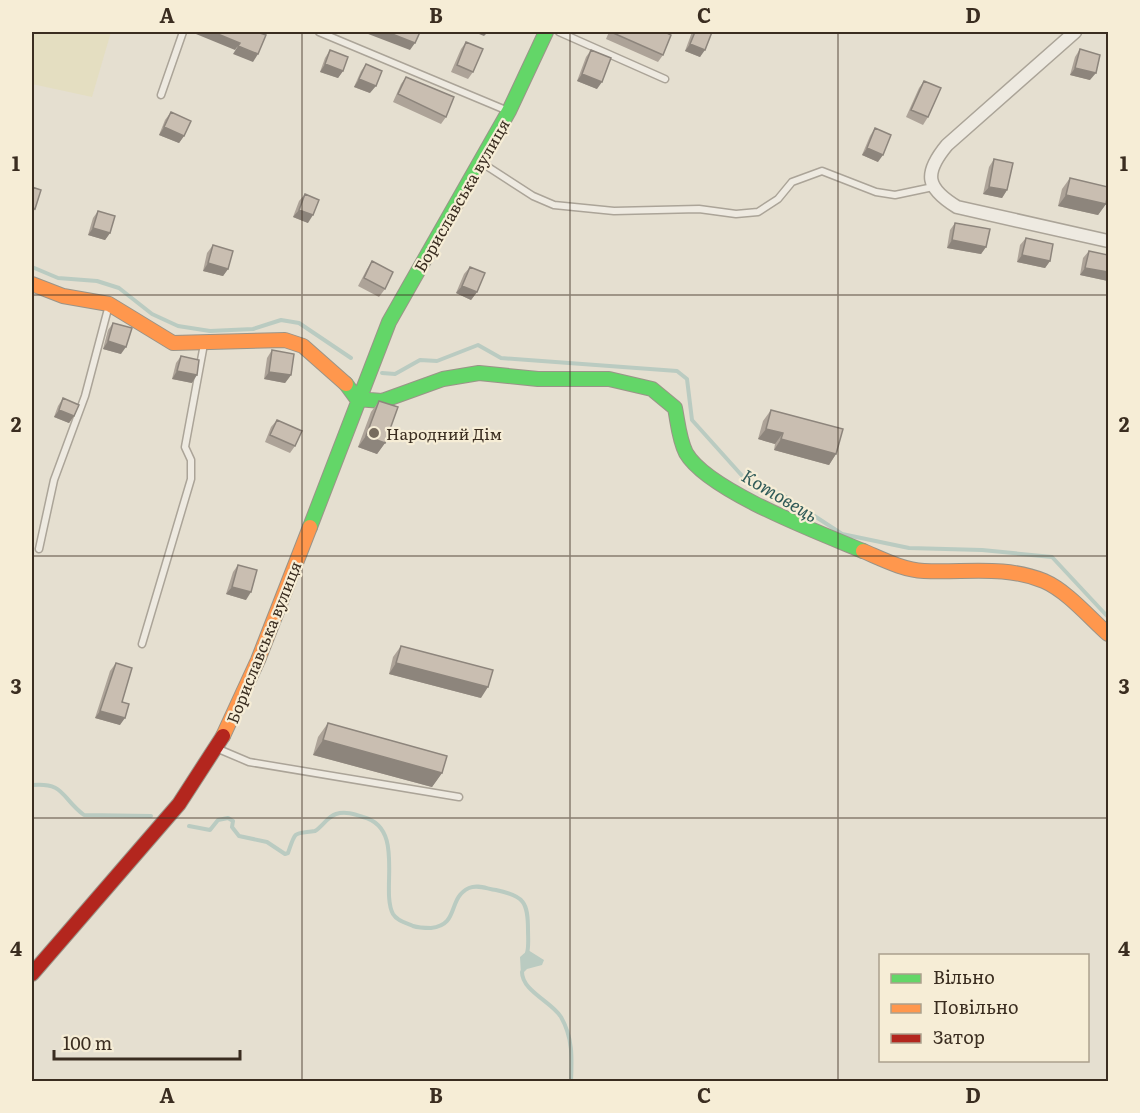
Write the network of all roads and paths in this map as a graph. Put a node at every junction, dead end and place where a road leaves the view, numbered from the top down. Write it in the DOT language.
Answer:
graph roads {
  1 [pos="183,32"];
  2 [pos="323,32"];
  3 [pos="546,32"];
  4 [pos="559,32"];
  5 [pos="1075,32"];
  6 [pos="665,79"];
  7 [pos="161,95"];
  8 [pos="508,111"];
  9 [pos="480,162"];
  10 [pos="933,187"];
  11 [pos="1108,241"];
  12 [pos="32,284"];
  13 [pos="109,304"];
  14 [pos="205,344"];
  15 [pos="357,399"];
  16 [pos="39,549"];
  17 [pos="1108,634"];
  18 [pos="142,644"];
  19 [pos="216,748"];
  20 [pos="459,797"];
  21 [pos="32,974"];
  1 -- 7 [label="lane"];
  2 -- 8 [label="lane, Бориславська вулиця"];
  3 -- 8 [label="street"];
  4 -- 6 [label="lane"];
  5 -- 10 [label="street"];
  8 -- 9 [label="street, Бориславська вулиця"];
  9 -- 10 [label="lane"];
  9 -- 15 [label="street, Бориславська вулиця"];
  10 -- 11 [label="street"];
  12 -- 13 [label="street"];
  13 -- 14 [label="street"];
  13 -- 16 [label="lane"];
  14 -- 15 [label="street"];
  14 -- 18 [label="lane"];
  15 -- 17 [label="street"];
  15 -- 19 [label="street, Бориславська вулиця"];
  19 -- 20 [label="lane"];
  19 -- 21 [label="street, Бориславська вулиця"];
}
